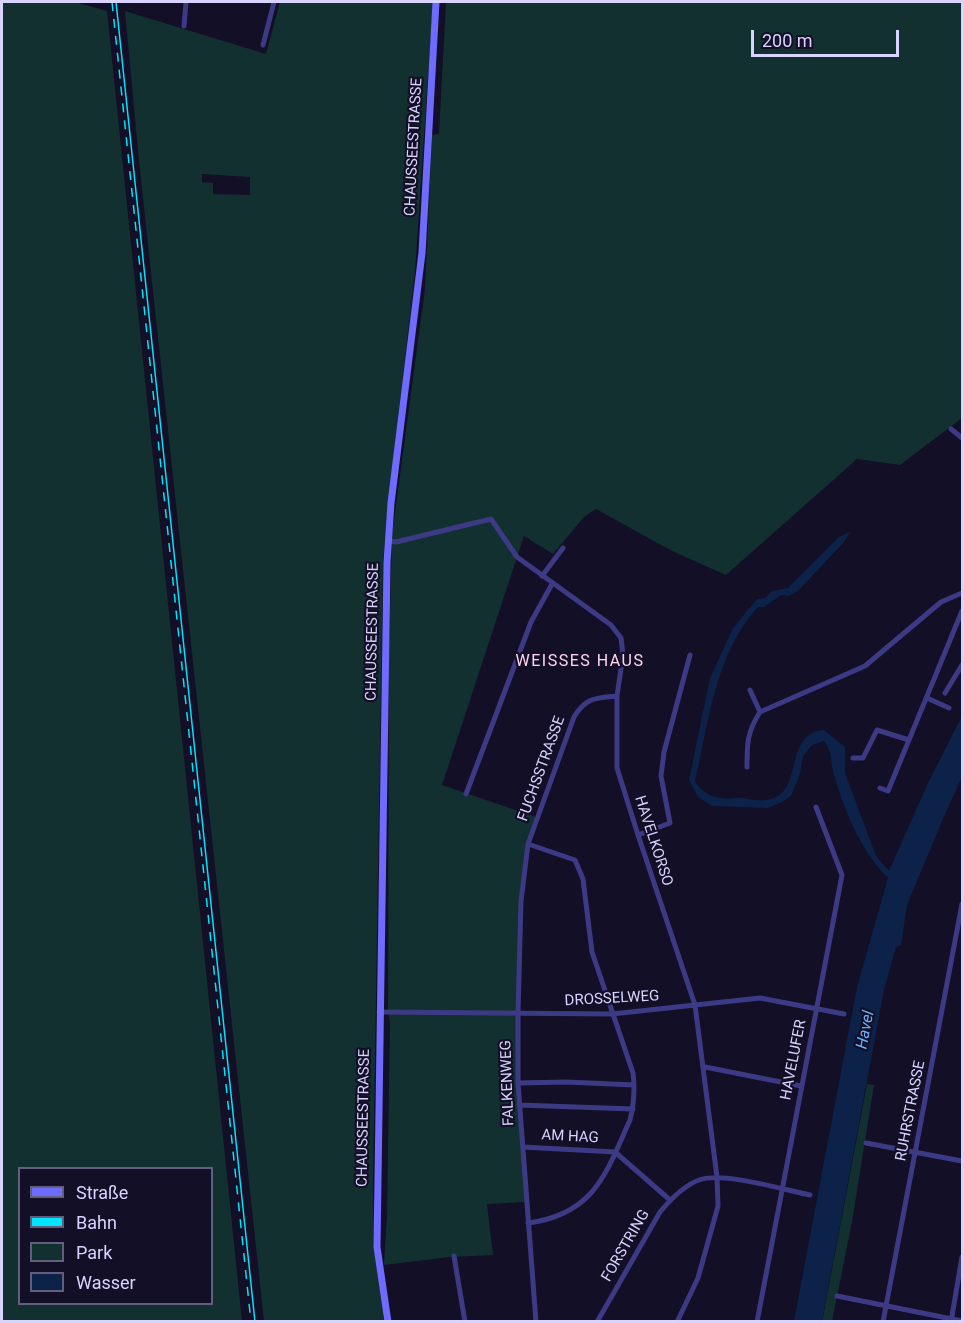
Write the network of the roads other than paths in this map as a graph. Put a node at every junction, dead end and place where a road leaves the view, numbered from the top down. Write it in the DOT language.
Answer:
graph roads {
  1 [pos="186,2"];
  2 [pos="274,2"];
  3 [pos="436,2"];
  4 [pos="184,26"];
  5 [pos="263,45"];
  6 [pos="951,429"];
  7 [pos="963,438"];
  8 [pos="388,542"];
  9 [pos="563,549"];
  10 [pos="542,576"];
  11 [pos="552,584"];
  12 [pos="963,592"];
  13 [pos="963,611"];
  14 [pos="690,655"];
  15 [pos="963,665"];
  16 [pos="750,690"];
  17 [pos="945,693"];
  18 [pos="617,696"];
  19 [pos="927,698"];
  20 [pos="949,708"];
  21 [pos="760,712"];
  22 [pos="909,740"];
  23 [pos="854,758"];
  24 [pos="747,767"];
  25 [pos="880,788"];
  26 [pos="466,794"];
  27 [pos="816,807"];
  28 [pos="638,835"];
  29 [pos="528,844"];
  30 [pos="963,904"];
  31 [pos="695,1005"];
  32 [pos="816,1009"];
  33 [pos="379,1012"];
  34 [pos="518,1013"];
  35 [pos="612,1014"];
  36 [pos="844,1014"];
  37 [pos="705,1067"];
  38 [pos="519,1083"];
  39 [pos="634,1085"];
  40 [pos="801,1086"];
  41 [pos="519,1105"];
  42 [pos="633,1109"];
  43 [pos="866,1143"];
  44 [pos="523,1147"];
  45 [pos="615,1152"];
  46 [pos="915,1152"];
  47 [pos="963,1161"];
  48 [pos="717,1177"];
  49 [pos="782,1189"];
  50 [pos="810,1195"];
  51 [pos="670,1200"];
  52 [pos="528,1223"];
  53 [pos="454,1256"];
  54 [pos="963,1257"];
  55 [pos="837,1296"];
  56 [pos="886,1305"];
  57 [pos="951,1320"];
  58 [pos="963,1320"];
  59 [pos="388,1322"];
  60 [pos="465,1322"];
  61 [pos="536,1322"];
  62 [pos="597,1322"];
  63 [pos="677,1322"];
  64 [pos="757,1322"];
  65 [pos="883,1322"];
  1 -- 4 [label="street"];
  2 -- 5 [label="street"];
  3 -- 8 [label="street, CHAUSSEESTRASSE"];
  6 -- 7 [label="street"];
  8 -- 10 [label="street, HAVELKORSO"];
  8 -- 33 [label="street, CHAUSSEESTRASSE"];
  9 -- 10 [label="street"];
  10 -- 11 [label="street, HAVELKORSO"];
  11 -- 18 [label="street, HAVELKORSO"];
  11 -- 26 [label="street"];
  12 -- 21 [label="street"];
  13 -- 19 [label="street"];
  14 -- 28 [label="street"];
  15 -- 17 [label="street"];
  16 -- 21 [label="street"];
  18 -- 28 [label="street, HAVELKORSO"];
  18 -- 29 [label="street, FUCHSSTRASSE"];
  19 -- 20 [label="street"];
  19 -- 22 [label="street"];
  21 -- 24 [label="street"];
  22 -- 23 [label="street"];
  22 -- 25 [label="street"];
  27 -- 32 [label="street, HAVELUFER"];
  28 -- 31 [label="street, HAVELKORSO"];
  29 -- 34 [label="street, FALKENWEG"];
  29 -- 35 [label="street"];
  30 -- 46 [label="street, RUHRSTRASSE"];
  31 -- 32 [label="street, DROSSELWEG"];
  31 -- 35 [label="street, DROSSELWEG"];
  31 -- 37 [label="street, HAVELKORSO"];
  32 -- 36 [label="street, DROSSELWEG"];
  32 -- 40 [label="street, HAVELUFER"];
  33 -- 34 [label="street, DROSSELWEG"];
  33 -- 59 [label="street, CHAUSSEESTRASSE"];
  34 -- 35 [label="street, DROSSELWEG"];
  34 -- 38 [label="street, FALKENWEG"];
  35 -- 39 [label="street"];
  37 -- 40 [label="street"];
  37 -- 48 [label="street, HAVELKORSO"];
  38 -- 39 [label="street"];
  38 -- 41 [label="street, FALKENWEG"];
  39 -- 42 [label="street"];
  40 -- 49 [label="street, HAVELUFER"];
  41 -- 42 [label="street"];
  41 -- 44 [label="street, FALKENWEG"];
  42 -- 45 [label="street"];
  43 -- 46 [label="street"];
  44 -- 45 [label="street, AM HAG"];
  44 -- 52 [label="street, FALKENWEG"];
  45 -- 51 [label="street, AM HAG"];
  45 -- 52 [label="street"];
  46 -- 47 [label="street"];
  46 -- 56 [label="street, RUHRSTRASSE"];
  48 -- 49 [label="street"];
  48 -- 51 [label="street, FORSTRING"];
  48 -- 63 [label="street, HAVELKORSO"];
  49 -- 50 [label="street"];
  49 -- 64 [label="street, HAVELUFER"];
  51 -- 62 [label="street, FORSTRING"];
  52 -- 61 [label="street, FALKENWEG"];
  53 -- 60 [label="street"];
  54 -- 57 [label="street"];
  55 -- 56 [label="street"];
  56 -- 57 [label="street"];
  56 -- 65 [label="street, RUHRSTRASSE"];
  57 -- 58 [label="street"];
}
